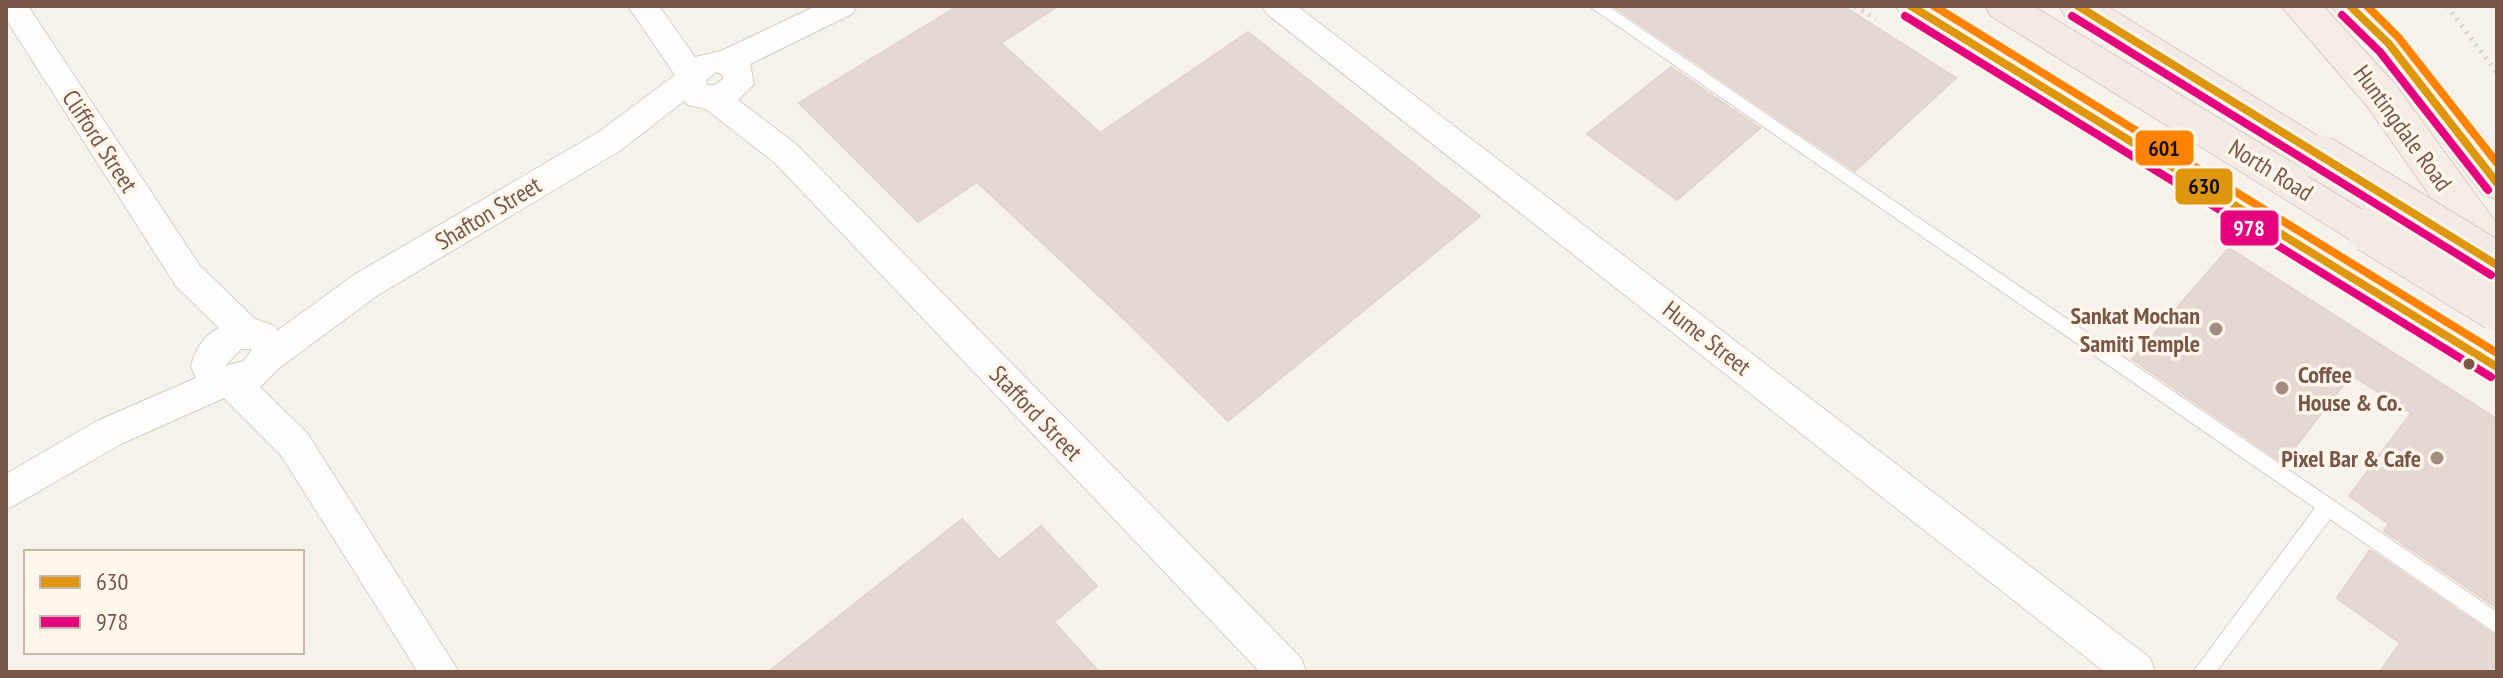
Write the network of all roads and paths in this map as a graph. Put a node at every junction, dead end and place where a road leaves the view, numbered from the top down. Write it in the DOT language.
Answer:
graph roads {
  1 [pos="13,6"];
  2 [pos="1277,6"];
  3 [pos="1597,6"];
  4 [pos="1911,6"];
  5 [pos="2004,6"];
  6 [pos="2078,6"];
  7 [pos="2300,6"];
  8 [pos="2350,6"];
  9 [pos="2447,6"];
  10 [pos="647,10"];
  11 [pos="834,11"];
  12 [pos="2497,73"];
  13 [pos="715,80"];
  14 [pos="2497,183"];
  15 [pos="2497,258"];
  16 [pos="2497,265"];
  17 [pos="188,276"];
  18 [pos="2497,309"];
  19 [pos="259,346"];
  20 [pos="2497,367"];
  21 [pos="219,368"];
  22 [pos="294,444"];
  23 [pos="6,493"];
  24 [pos="2328,506"];
  25 [pos="2497,624"];
  26 [pos="440,672"];
  27 [pos="1287,672"];
  28 [pos="2136,672"];
  29 [pos="2203,672"];
  1 -- 17 [label="street, Clifford Street"];
  2 -- 28 [label="street, Hume Street"];
  3 -- 24 [label="lane"];
  4 -- 20 [label="street, North Road"];
  5 -- 18 [label="highway, North Road, bridge"];
  6 -- 16 [label="highway, North Road, bridge"];
  7 -- 15 [label="main road, Huntingdale Road"];
  8 -- 14 [label="main road, Huntingdale Road"];
  9 -- 12 [label="path"];
  10 -- 13 [label="street, Stafford Street"];
  11 -- 13 [label="street, Shafton Street"];
  13 -- 19 [label="street, Shafton Street"];
  13 -- 27 [label="street, Stafford Street"];
  17 -- 19 [label="street, Clifford Street"];
  17 -- 21 [label="street, Clifford Street"];
  19 -- 21 [label="street, Shafton Street"];
  19 -- 22 [label="street, Clifford Street"];
  21 -- 22 [label="street, Clifford Street"];
  21 -- 23 [label="street"];
  22 -- 26 [label="street, Clifford Street"];
  24 -- 25 [label="lane"];
  24 -- 29 [label="lane"];
}
